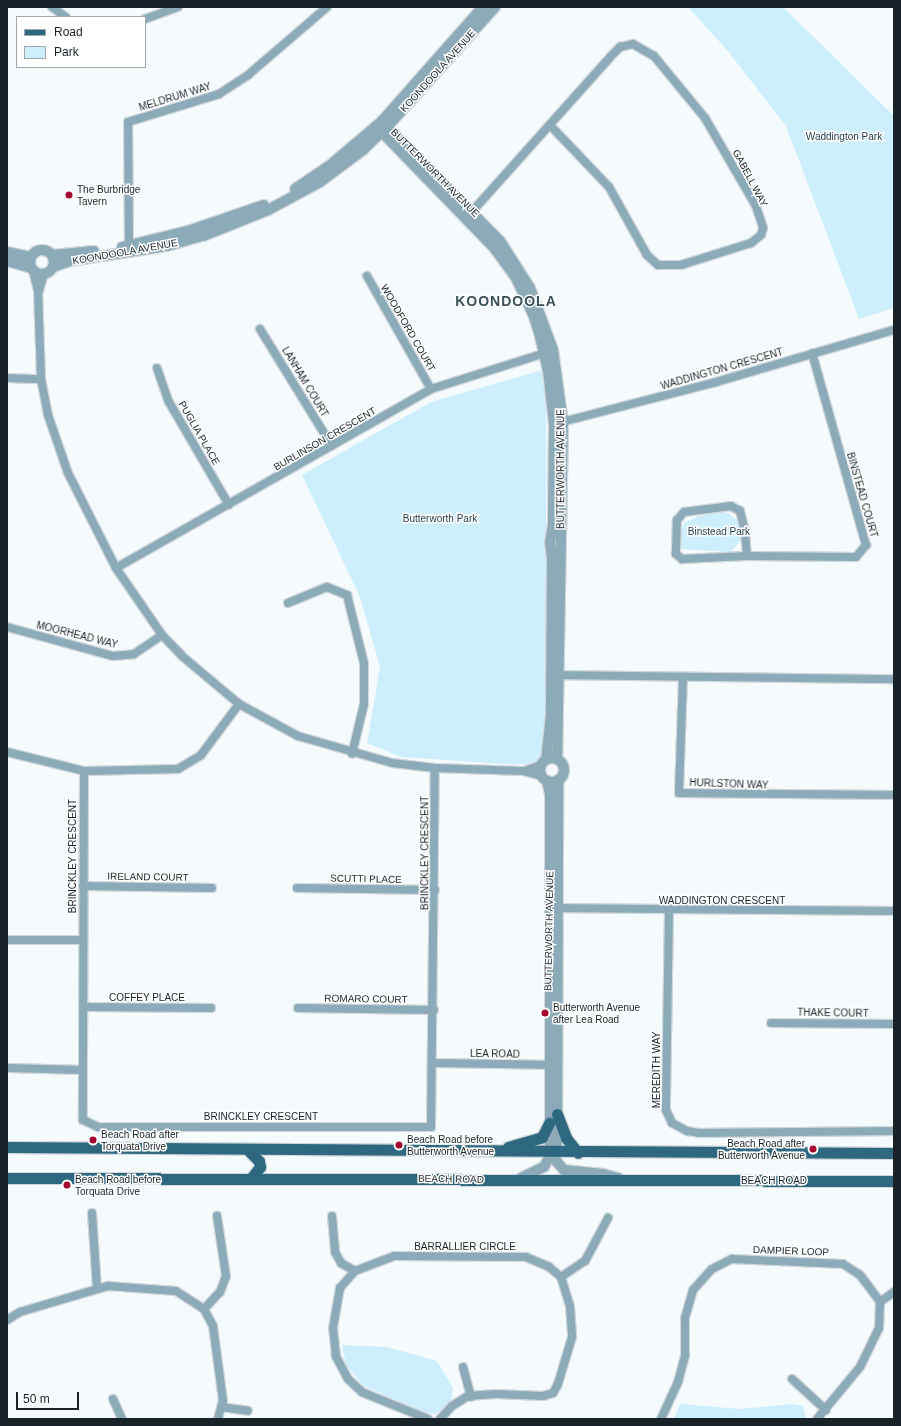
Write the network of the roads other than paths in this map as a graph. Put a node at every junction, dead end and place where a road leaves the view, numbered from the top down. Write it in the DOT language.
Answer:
graph roads {
  1 [pos="52,7"];
  2 [pos="178,7"];
  3 [pos="328,7"];
  4 [pos="495,7"];
  5 [pos="482,10"];
  6 [pos="65,16"];
  7 [pos="146,19"];
  8 [pos="382,126"];
  9 [pos="551,126"];
  10 [pos="473,211"];
  11 [pos="465,218"];
  12 [pos="129,250"];
  13 [pos="7,252"];
  14 [pos="52,256"];
  15 [pos="30,257"];
  16 [pos="7,261"];
  17 [pos="53,267"];
  18 [pos="32,269"];
  19 [pos="44,274"];
  20 [pos="367,276"];
  21 [pos="38,291"];
  22 [pos="260,329"];
  23 [pos="894,330"];
  24 [pos="548,352"];
  25 [pos="812,353"];
  26 [pos="157,368"];
  27 [pos="7,378"];
  28 [pos="41,379"];
  29 [pos="431,389"];
  30 [pos="558,423"];
  31 [pos="332,446"];
  32 [pos="229,505"];
  33 [pos="747,556"];
  34 [pos="116,568"];
  35 [pos="288,604"];
  36 [pos="7,627"];
  37 [pos="162,635"];
  38 [pos="556,675"];
  39 [pos="683,677"];
  40 [pos="894,679"];
  41 [pos="239,704"];
  42 [pos="7,752"];
  43 [pos="352,754"];
  44 [pos="557,759"];
  45 [pos="544,762"];
  46 [pos="435,768"];
  47 [pos="84,770"];
  48 [pos="523,771"];
  49 [pos="544,778"];
  50 [pos="558,780"];
  51 [pos="894,795"];
  52 [pos="83,886"];
  53 [pos="212,888"];
  54 [pos="297,888"];
  55 [pos="434,890"];
  56 [pos="554,908"];
  57 [pos="669,911"];
  58 [pos="894,911"];
  59 [pos="9,940"];
  60 [pos="83,940"];
  61 [pos="83,1007"];
  62 [pos="211,1008"];
  63 [pos="298,1008"];
  64 [pos="434,1010"];
  65 [pos="771,1022"];
  66 [pos="894,1024"];
  67 [pos="433,1063"];
  68 [pos="552,1065"];
  69 [pos="9,1068"];
  70 [pos="83,1070"];
  71 [pos="557,1114"];
  72 [pos="549,1123"];
  73 [pos="894,1131"];
  74 [pos="7,1147"];
  75 [pos="247,1149"];
  76 [pos="490,1152"];
  77 [pos="554,1152"];
  78 [pos="578,1153"];
  79 [pos="894,1153"];
  80 [pos="7,1178"];
  81 [pos="251,1178"];
  82 [pos="519,1179"];
  83 [pos="622,1180"];
  84 [pos="894,1181"];
  85 [pos="92,1213"];
  86 [pos="217,1216"];
  87 [pos="332,1216"];
  88 [pos="608,1218"];
  89 [pos="355,1271"];
  90 [pos="561,1277"];
  91 [pos="97,1288"];
  92 [pos="894,1292"];
  93 [pos="880,1302"];
  94 [pos="204,1309"];
  95 [pos="7,1320"];
  96 [pos="463,1367"];
  97 [pos="792,1379"];
  98 [pos="471,1397"];
  99 [pos="113,1399"];
  100 [pos="221,1407"];
  101 [pos="826,1410"];
  102 [pos="248,1411"];
  103 [pos="122,1419"];
  104 [pos="218,1419"];
  105 [pos="428,1419"];
  106 [pos="440,1419"];
  107 [pos="661,1419"];
  108 [pos="817,1419"];
  1 -- 6 [label="street"];
  2 -- 7 [label="street"];
  3 -- 12 [label="street, MELDRUM WAY"];
  4 -- 5 [label="street, KOONDOOLA AVENUE"];
  5 -- 8 [label="street, KOONDOOLA AVENUE"];
  8 -- 10 [label="street, BUTTERWORTH AVENUE"];
  8 -- 11 [label="street, BUTTERWORTH AVENUE"];
  8 -- 12 [label="street, KOONDOOLA AVENUE"];
  9 -- 9 [label="street, GABELL WAY"];
  9 -- 10 [label="street, GABELL WAY"];
  10 -- 11 [label="street, GABELL WAY"];
  10 -- 24 [label="street, BUTTERWORTH AVENUE"];
  11 -- 24 [label="street, BUTTERWORTH AVENUE"];
  12 -- 14 [label="street, KOONDOOLA AVENUE"];
  12 -- 17 [label="street, KOONDOOLA AVENUE"];
  13 -- 15 [label="street"];
  14 -- 15 [label="street"];
  14 -- 17 [label="street"];
  15 -- 18 [label="street"];
  16 -- 18 [label="street"];
  17 -- 19 [label="street"];
  18 -- 19 [label="street"];
  18 -- 21 [label="street"];
  19 -- 21 [label="street"];
  20 -- 29 [label="street, WOODFORD COURT"];
  21 -- 28 [label="street"];
  22 -- 31 [label="street, LANHAM COURT"];
  23 -- 25 [label="street, WADDINGTON CRESCENT"];
  24 -- 29 [label="street, BURLINSON CRESCENT"];
  24 -- 30 [label="street, BUTTERWORTH AVENUE"];
  25 -- 30 [label="street, WADDINGTON CRESCENT"];
  25 -- 33 [label="street, BINSTEAD COURT"];
  26 -- 32 [label="street, PUGLIA PLACE"];
  27 -- 28 [label="street"];
  28 -- 34 [label="street"];
  29 -- 31 [label="street, BURLINSON CRESCENT"];
  30 -- 38 [label="street, BUTTERWORTH AVENUE"];
  31 -- 32 [label="street, BURLINSON CRESCENT"];
  32 -- 34 [label="street, BURLINSON CRESCENT"];
  33 -- 33 [label="street, BINSTEAD COURT"];
  34 -- 37 [label="street"];
  35 -- 43 [label="street"];
  36 -- 37 [label="street, MOORHEAD WAY"];
  37 -- 41 [label="street"];
  38 -- 39 [label="street"];
  38 -- 44 [label="street, BUTTERWORTH AVENUE"];
  38 -- 45 [label="street, BUTTERWORTH AVENUE"];
  39 -- 40 [label="street"];
  39 -- 51 [label="street, HURLSTON WAY"];
  41 -- 43 [label="street"];
  41 -- 47 [label="street"];
  42 -- 47 [label="street"];
  43 -- 46 [label="street"];
  44 -- 45 [label="street"];
  44 -- 50 [label="street"];
  45 -- 48 [label="street"];
  45 -- 49 [label="street"];
  46 -- 48 [label="street"];
  46 -- 55 [label="street, BRINCKLEY CRESCENT"];
  47 -- 52 [label="street, BRINCKLEY CRESCENT"];
  48 -- 49 [label="street"];
  49 -- 50 [label="street"];
  49 -- 56 [label="street, BUTTERWORTH AVENUE"];
  50 -- 56 [label="street, BUTTERWORTH AVENUE"];
  52 -- 53 [label="street, IRELAND COURT"];
  52 -- 60 [label="street, BRINCKLEY CRESCENT"];
  54 -- 55 [label="street, SCUTTI PLACE"];
  55 -- 64 [label="street, BRINCKLEY CRESCENT"];
  56 -- 57 [label="street, WADDINGTON CRESCENT"];
  56 -- 68 [label="street, BUTTERWORTH AVENUE"];
  57 -- 58 [label="street, WADDINGTON CRESCENT"];
  57 -- 73 [label="street, MEREDITH WAY"];
  59 -- 60 [label="street"];
  60 -- 61 [label="street, BRINCKLEY CRESCENT"];
  61 -- 62 [label="street, COFFEY PLACE"];
  61 -- 70 [label="street, BRINCKLEY CRESCENT"];
  63 -- 64 [label="street, ROMARO COURT"];
  64 -- 67 [label="street, BRINCKLEY CRESCENT"];
  65 -- 66 [label="street, THAKE COURT"];
  67 -- 68 [label="street, LEA ROAD"];
  67 -- 70 [label="street, BRINCKLEY CRESCENT"];
  68 -- 71 [label="street, BUTTERWORTH AVENUE"];
  68 -- 72 [label="street, BUTTERWORTH AVENUE"];
  69 -- 70 [label="street"];
  71 -- 77 [label="street, BUTTERWORTH AVENUE"];
  71 -- 78 [label="main road"];
  72 -- 76 [label="main road"];
  72 -- 77 [label="street, BUTTERWORTH AVENUE"];
  74 -- 75 [label="main road"];
  75 -- 76 [label="main road"];
  75 -- 81 [label="main road"];
  76 -- 77 [label="main road"];
  77 -- 78 [label="main road"];
  77 -- 82 [label="street, BUTTERWORTH AVENUE"];
  77 -- 83 [label="street, BUTTERWORTH AVENUE"];
  78 -- 79 [label="main road"];
  80 -- 81 [label="main road, BEACH ROAD"];
  81 -- 82 [label="main road, BEACH ROAD"];
  82 -- 83 [label="main road, BEACH ROAD"];
  83 -- 84 [label="main road, BEACH ROAD"];
  85 -- 91 [label="street"];
  86 -- 94 [label="street"];
  87 -- 89 [label="street"];
  88 -- 90 [label="street"];
  89 -- 90 [label="street, BARRALLIER CIRCLE"];
  89 -- 105 [label="street, BARRALLIER CIRCLE"];
  90 -- 98 [label="street"];
  91 -- 94 [label="street"];
  91 -- 95 [label="street"];
  92 -- 93 [label="street"];
  93 -- 101 [label="street"];
  93 -- 107 [label="street, DAMPIER LOOP"];
  94 -- 100 [label="street"];
  96 -- 98 [label="street"];
  97 -- 101 [label="street"];
  98 -- 106 [label="street"];
  99 -- 103 [label="street"];
  100 -- 102 [label="street"];
  100 -- 104 [label="street"];
  101 -- 108 [label="street"];
}
